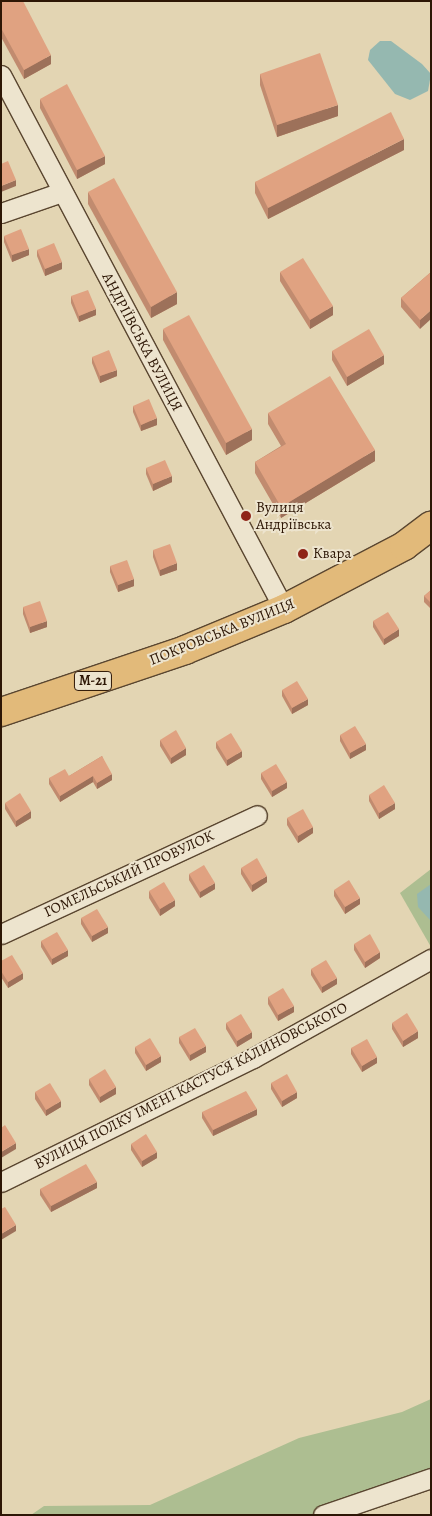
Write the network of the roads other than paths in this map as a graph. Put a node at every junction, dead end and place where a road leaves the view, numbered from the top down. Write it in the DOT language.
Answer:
graph roads {
  1 [pos="1,75"];
  2 [pos="62,192"];
  3 [pos="1,213"];
  4 [pos="431,526"];
  5 [pos="284,609"];
  6 [pos="1,712"];
  7 [pos="257,815"];
  8 [pos="1,934"];
  9 [pos="431,959"];
  10 [pos="1,1182"];
  11 [pos="431,1478"];
  12 [pos="323,1515"];
  1 -- 2 [label="street, АНДРІЇВСЬКА ВУЛИЦЯ"];
  2 -- 3 [label="street"];
  2 -- 5 [label="street, АНДРІЇВСЬКА ВУЛИЦЯ"];
  4 -- 5 [label="highway, ПОКРОВСЬКА ВУЛИЦЯ / М-21"];
  5 -- 6 [label="highway, ПОКРОВСЬКА ВУЛИЦЯ / М-21"];
  7 -- 8 [label="street, ГОМЕЛЬСЬКИЙ ПРОВУЛОК"];
  9 -- 10 [label="street, ВУЛИЦЯ ПОЛКУ ІМЕНІ КАСТУСЯ КАЛИНОВСЬКОГО"];
  11 -- 12 [label="street"];
}
